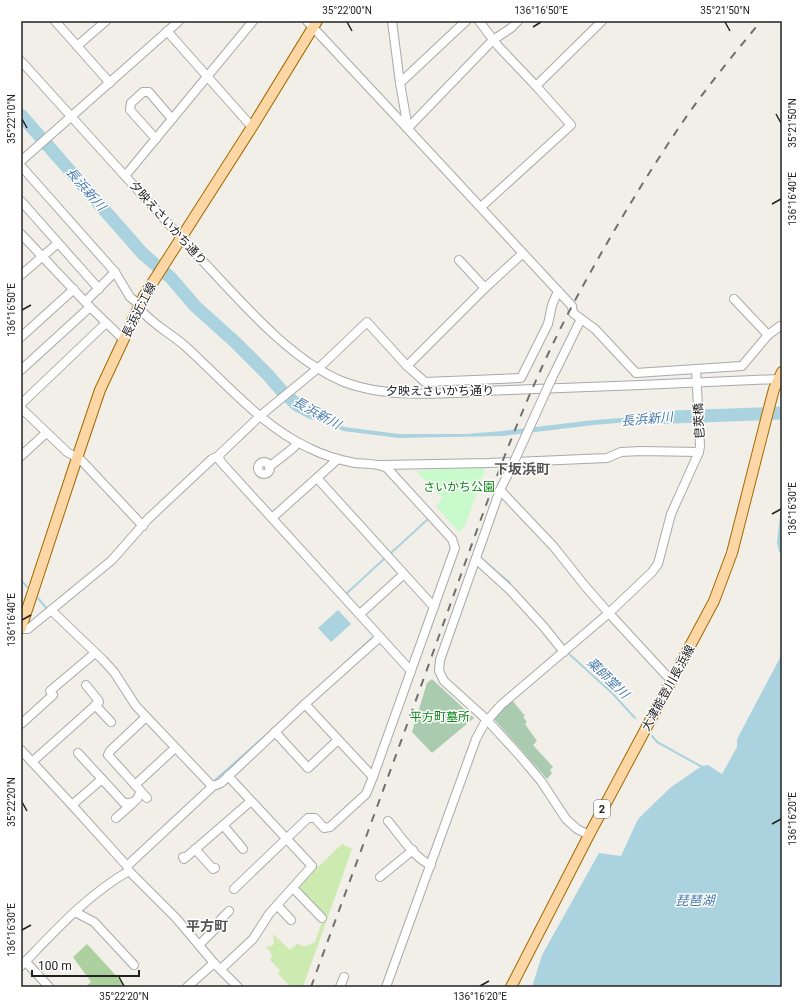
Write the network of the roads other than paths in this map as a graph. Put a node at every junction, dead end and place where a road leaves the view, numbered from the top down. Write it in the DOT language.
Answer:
graph roads {
  1 [pos="55,21"];
  2 [pos="106,21"];
  3 [pos="179,21"];
  4 [pos="252,21"];
  5 [pos="392,21"];
  6 [pos="466,21"];
  7 [pos="479,21"];
  8 [pos="518,21"];
  9 [pos="602,21"];
  10 [pos="312,23"];
  11 [pos="167,31"];
  12 [pos="493,40"];
  13 [pos="77,46"];
  14 [pos="21,61"];
  15 [pos="208,76"];
  16 [pos="110,83"];
  17 [pos="400,83"];
  18 [pos="536,86"];
  19 [pos="72,117"];
  20 [pos="172,119"];
  21 [pos="252,127"];
  22 [pos="407,127"];
  23 [pos="156,139"];
  24 [pos="21,162"];
  25 [pos="125,176"];
  26 [pos="21,202"];
  27 [pos="481,207"];
  28 [pos="21,234"];
  29 [pos="181,238"];
  30 [pos="58,243"];
  31 [pos="523,253"];
  32 [pos="42,256"];
  33 [pos="459,260"];
  34 [pos="115,272"];
  35 [pos="21,275"];
  36 [pos="485,288"];
  37 [pos="74,289"];
  38 [pos="99,289"];
  39 [pos="558,291"];
  40 [pos="734,299"];
  41 [pos="141,303"];
  42 [pos="88,304"];
  43 [pos="581,319"];
  44 [pos="106,323"];
  45 [pos="782,327"];
  46 [pos="768,335"];
  47 [pos="21,337"];
  48 [pos="124,340"];
  49 [pos="407,366"];
  50 [pos="317,368"];
  51 [pos="696,369"];
  52 [pos="21,370"];
  53 [pos="780,376"];
  54 [pos="696,383"];
  55 [pos="21,404"];
  56 [pos="21,408"];
  57 [pos="263,414"];
  58 [pos="46,433"];
  59 [pos="298,443"];
  60 [pos="700,449"];
  61 [pos="21,456"];
  62 [pos="219,456"];
  63 [pos="77,458"];
  64 [pos="338,459"];
  65 [pos="379,465"];
  66 [pos="269,467"];
  67 [pos="317,478"];
  68 [pos="500,490"];
  69 [pos="272,518"];
  70 [pos="143,526"];
  71 [pos="476,559"];
  72 [pos="404,574"];
  73 [pos="434,607"];
  74 [pos="51,610"];
  75 [pos="609,613"];
  76 [pos="360,614"];
  77 [pos="21,628"];
  78 [pos="380,637"];
  79 [pos="564,652"];
  80 [pos="95,653"];
  81 [pos="411,671"];
  82 [pos="672,680"];
  83 [pos="86,686"];
  84 [pos="305,704"];
  85 [pos="96,705"];
  86 [pos="146,717"];
  87 [pos="487,720"];
  88 [pos="111,722"];
  89 [pos="21,724"];
  90 [pos="275,732"];
  91 [pos="338,740"];
  92 [pos="175,748"];
  93 [pos="21,750"];
  94 [pos="78,752"];
  95 [pos="32,762"];
  96 [pos="228,776"];
  97 [pos="372,777"];
  98 [pos="102,779"];
  99 [pos="213,786"];
  100 [pos="137,788"];
  101 [pos="146,798"];
  102 [pos="250,801"];
  103 [pos="132,803"];
  104 [pos="72,805"];
  105 [pos="116,818"];
  106 [pos="388,821"];
  107 [pos="223,825"];
  108 [pos="589,835"];
  109 [pos="287,839"];
  110 [pos="195,849"];
  111 [pos="244,849"];
  112 [pos="413,850"];
  113 [pos="183,857"];
  114 [pos="431,865"];
  115 [pos="128,868"];
  116 [pos="215,868"];
  117 [pos="380,877"];
  118 [pos="293,888"];
  119 [pos="234,889"];
  120 [pos="277,905"];
  121 [pos="229,911"];
  122 [pos="75,912"];
  123 [pos="322,918"];
  124 [pos="291,920"];
  125 [pos="199,945"];
  126 [pos="214,963"];
  127 [pos="23,964"];
  128 [pos="134,965"];
  129 [pos="221,969"];
  130 [pos="344,977"];
  131 [pos="49,987"];
  132 [pos="187,987"];
  133 [pos="238,987"];
  134 [pos="340,987"];
  135 [pos="386,987"];
  136 [pos="511,987"];
  1 -- 13 [label="street"];
  2 -- 13 [label="street"];
  3 -- 11 [label="street"];
  4 -- 15 [label="street"];
  5 -- 17 [label="street"];
  6 -- 17 [label="street"];
  7 -- 12 [label="street"];
  8 -- 12 [label="street"];
  9 -- 18 [label="street"];
  10 -- 21 [label="main road, 長浜近江線"];
  10 -- 22 [label="street"];
  11 -- 15 [label="street"];
  11 -- 16 [label="street"];
  12 -- 18 [label="street"];
  12 -- 22 [label="street"];
  13 -- 16 [label="street"];
  14 -- 19 [label="street, 夕映えさいかち通り"];
  15 -- 20 [label="street"];
  15 -- 21 [label="street"];
  16 -- 19 [label="street"];
  17 -- 22 [label="street"];
  18 -- 27 [label="street"];
  19 -- 24 [label="street"];
  19 -- 25 [label="street, 夕映えさいかち通り"];
  20 -- 23 [label="street"];
  20 -- 23 [label="street"];
  21 -- 29 [label="main road, 長浜近江線"];
  22 -- 27 [label="street"];
  23 -- 25 [label="street"];
  24 -- 34 [label="street"];
  25 -- 29 [label="street, 夕映えさいかち通り"];
  26 -- 30 [label="street"];
  27 -- 31 [label="street"];
  28 -- 32 [label="street"];
  29 -- 41 [label="main road, 長浜近江線"];
  29 -- 50 [label="street, 夕映えさいかち通り"];
  30 -- 32 [label="street"];
  30 -- 38 [label="street"];
  31 -- 36 [label="street"];
  31 -- 39 [label="street"];
  32 -- 35 [label="street"];
  32 -- 37 [label="street"];
  33 -- 36 [label="street"];
  34 -- 38 [label="street"];
  34 -- 41 [label="street"];
  36 -- 49 [label="street"];
  37 -- 42 [label="street"];
  37 -- 47 [label="street"];
  38 -- 42 [label="street"];
  39 -- 43 [label="street"];
  39 -- 49 [label="street"];
  40 -- 46 [label="street"];
  41 -- 48 [label="main road, 長浜近江線"];
  41 -- 57 [label="street"];
  42 -- 44 [label="street"];
  42 -- 52 [label="street"];
  43 -- 51 [label="street"];
  43 -- 68 [label="street, bridge"];
  44 -- 48 [label="street"];
  44 -- 55 [label="street"];
  45 -- 46 [label="street"];
  46 -- 51 [label="street"];
  48 -- 63 [label="main road, 長浜近江線"];
  49 -- 50 [label="street"];
  50 -- 54 [label="street, 夕映えさいかち通り"];
  50 -- 57 [label="street"];
  51 -- 54 [label="street, 皀莢橋"];
  53 -- 54 [label="street, 夕映えさいかち通り"];
  53 -- 82 [label="main road, 大津能登川長浜線 / 2"];
  54 -- 60 [label="street, 皀莢橋"];
  56 -- 58 [label="street"];
  57 -- 59 [label="street"];
  57 -- 62 [label="street"];
  58 -- 61 [label="street"];
  58 -- 63 [label="street"];
  59 -- 64 [label="street"];
  59 -- 66 [label="street"];
  60 -- 65 [label="street"];
  60 -- 75 [label="street"];
  62 -- 69 [label="street"];
  62 -- 70 [label="street"];
  63 -- 70 [label="street"];
  63 -- 77 [label="main road, 長浜近江線"];
  64 -- 65 [label="street"];
  64 -- 67 [label="street"];
  65 -- 73 [label="street"];
  67 -- 69 [label="street"];
  67 -- 72 [label="street"];
  68 -- 71 [label="street"];
  68 -- 75 [label="street"];
  69 -- 76 [label="street"];
  70 -- 74 [label="street"];
  71 -- 79 [label="street"];
  71 -- 87 [label="street"];
  72 -- 73 [label="street"];
  72 -- 76 [label="street"];
  73 -- 81 [label="street"];
  74 -- 77 [label="street"];
  74 -- 80 [label="street"];
  75 -- 79 [label="street"];
  75 -- 82 [label="street"];
  76 -- 78 [label="street"];
  78 -- 81 [label="street"];
  78 -- 84 [label="street"];
  79 -- 87 [label="street"];
  80 -- 86 [label="street"];
  80 -- 89 [label="street"];
  81 -- 97 [label="street"];
  82 -- 108 [label="main road, 大津能登川長浜線 / 2"];
  83 -- 85 [label="street"];
  84 -- 90 [label="street"];
  84 -- 91 [label="street"];
  85 -- 88 [label="street"];
  85 -- 95 [label="street"];
  86 -- 92 [label="street"];
  86 -- 100 [label="street"];
  87 -- 108 [label="street"];
  87 -- 114 [label="street"];
  90 -- 91 [label="street"];
  90 -- 96 [label="street"];
  91 -- 97 [label="street"];
  92 -- 99 [label="street"];
  92 -- 100 [label="street"];
  93 -- 95 [label="street"];
  94 -- 98 [label="street"];
  95 -- 104 [label="street"];
  96 -- 99 [label="street"];
  96 -- 102 [label="street"];
  97 -- 109 [label="street"];
  98 -- 103 [label="street"];
  98 -- 104 [label="street"];
  99 -- 115 [label="street"];
  100 -- 101 [label="street"];
  100 -- 103 [label="street"];
  102 -- 107 [label="street"];
  102 -- 109 [label="street"];
  103 -- 105 [label="street"];
  104 -- 115 [label="street"];
  106 -- 112 [label="street"];
  107 -- 110 [label="street"];
  107 -- 111 [label="street"];
  108 -- 136 [label="main road, 大津能登川長浜線 / 2"];
  109 -- 118 [label="street"];
  109 -- 119 [label="street"];
  110 -- 113 [label="street"];
  110 -- 116 [label="street"];
  112 -- 114 [label="street"];
  112 -- 117 [label="street"];
  114 -- 135 [label="street"];
  115 -- 122 [label="street"];
  115 -- 125 [label="street"];
  118 -- 120 [label="street"];
  118 -- 123 [label="street"];
  120 -- 124 [label="street"];
  120 -- 129 [label="street"];
  121 -- 125 [label="street"];
  122 -- 127 [label="street"];
  122 -- 128 [label="street"];
  125 -- 126 [label="street"];
  126 -- 129 [label="street"];
  126 -- 132 [label="street"];
  127 -- 131 [label="street"];
  129 -- 133 [label="street"];
  130 -- 134 [label="street"];
}
